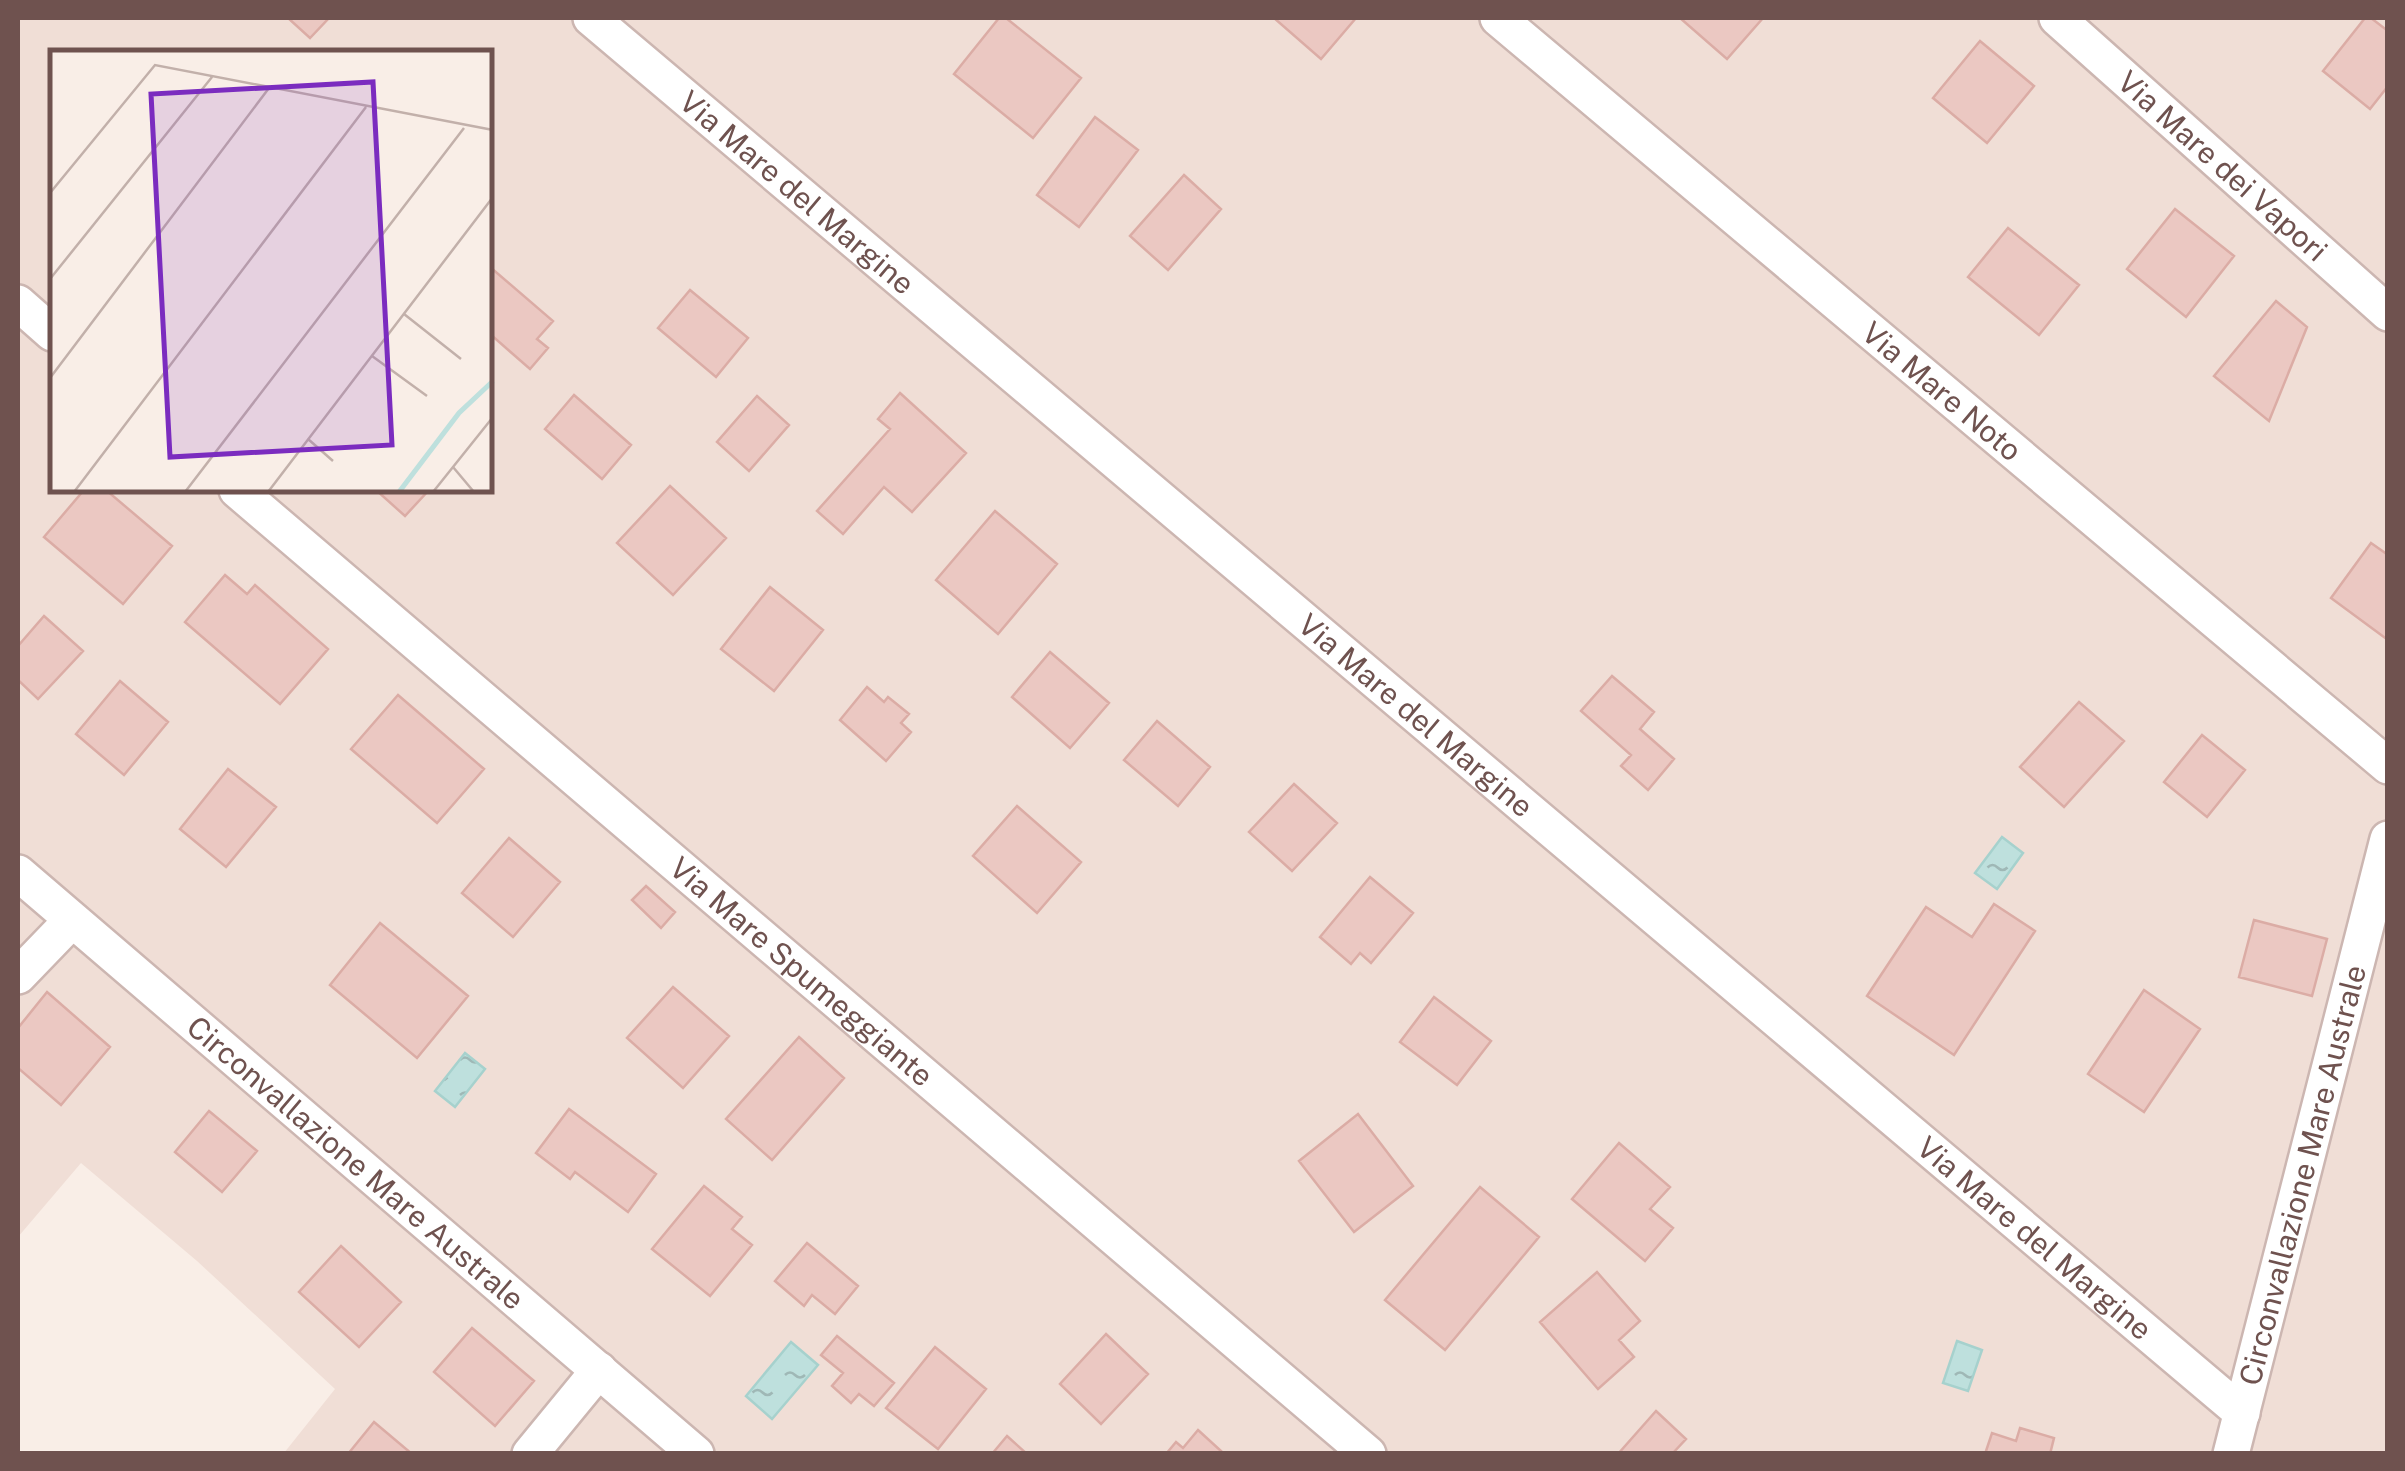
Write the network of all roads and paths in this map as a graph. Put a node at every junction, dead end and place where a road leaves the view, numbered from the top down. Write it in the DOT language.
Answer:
graph roads {
  1 [pos="591,18"];
  2 [pos="1498,18"];
  3 [pos="2057,18"];
  4 [pos="18,303"];
  5 [pos="2388,313"];
  6 [pos="50,331"];
  7 [pos="239,492"];
  8 [pos="2388,766"];
  9 [pos="2388,839"];
  10 [pos="18,874"];
  11 [pos="72,920"];
  12 [pos="18,976"];
  13 [pos="598,1370"];
  14 [pos="2242,1412"];
  15 [pos="530,1454"];
  16 [pos="696,1454"];
  17 [pos="1368,1454"];
  18 [pos="2231,1454"];
  1 -- 14 [label="street, Via Mare del Margine"];
  2 -- 8 [label="street, Via Mare Noto"];
  3 -- 5 [label="street, Via Mare dei Vapori"];
  4 -- 6 [label="street"];
  7 -- 17 [label="street, Via Mare Spumeggiante"];
  9 -- 14 [label="street, Circonvallazione Mare Australe"];
  10 -- 11 [label="street, Circonvallazione Mare Australe"];
  11 -- 12 [label="street"];
  11 -- 13 [label="street, Circonvallazione Mare Australe"];
  13 -- 15 [label="street"];
  13 -- 16 [label="street, Circonvallazione Mare Australe"];
  14 -- 18 [label="street, Circonvallazione Mare Australe"];
}
